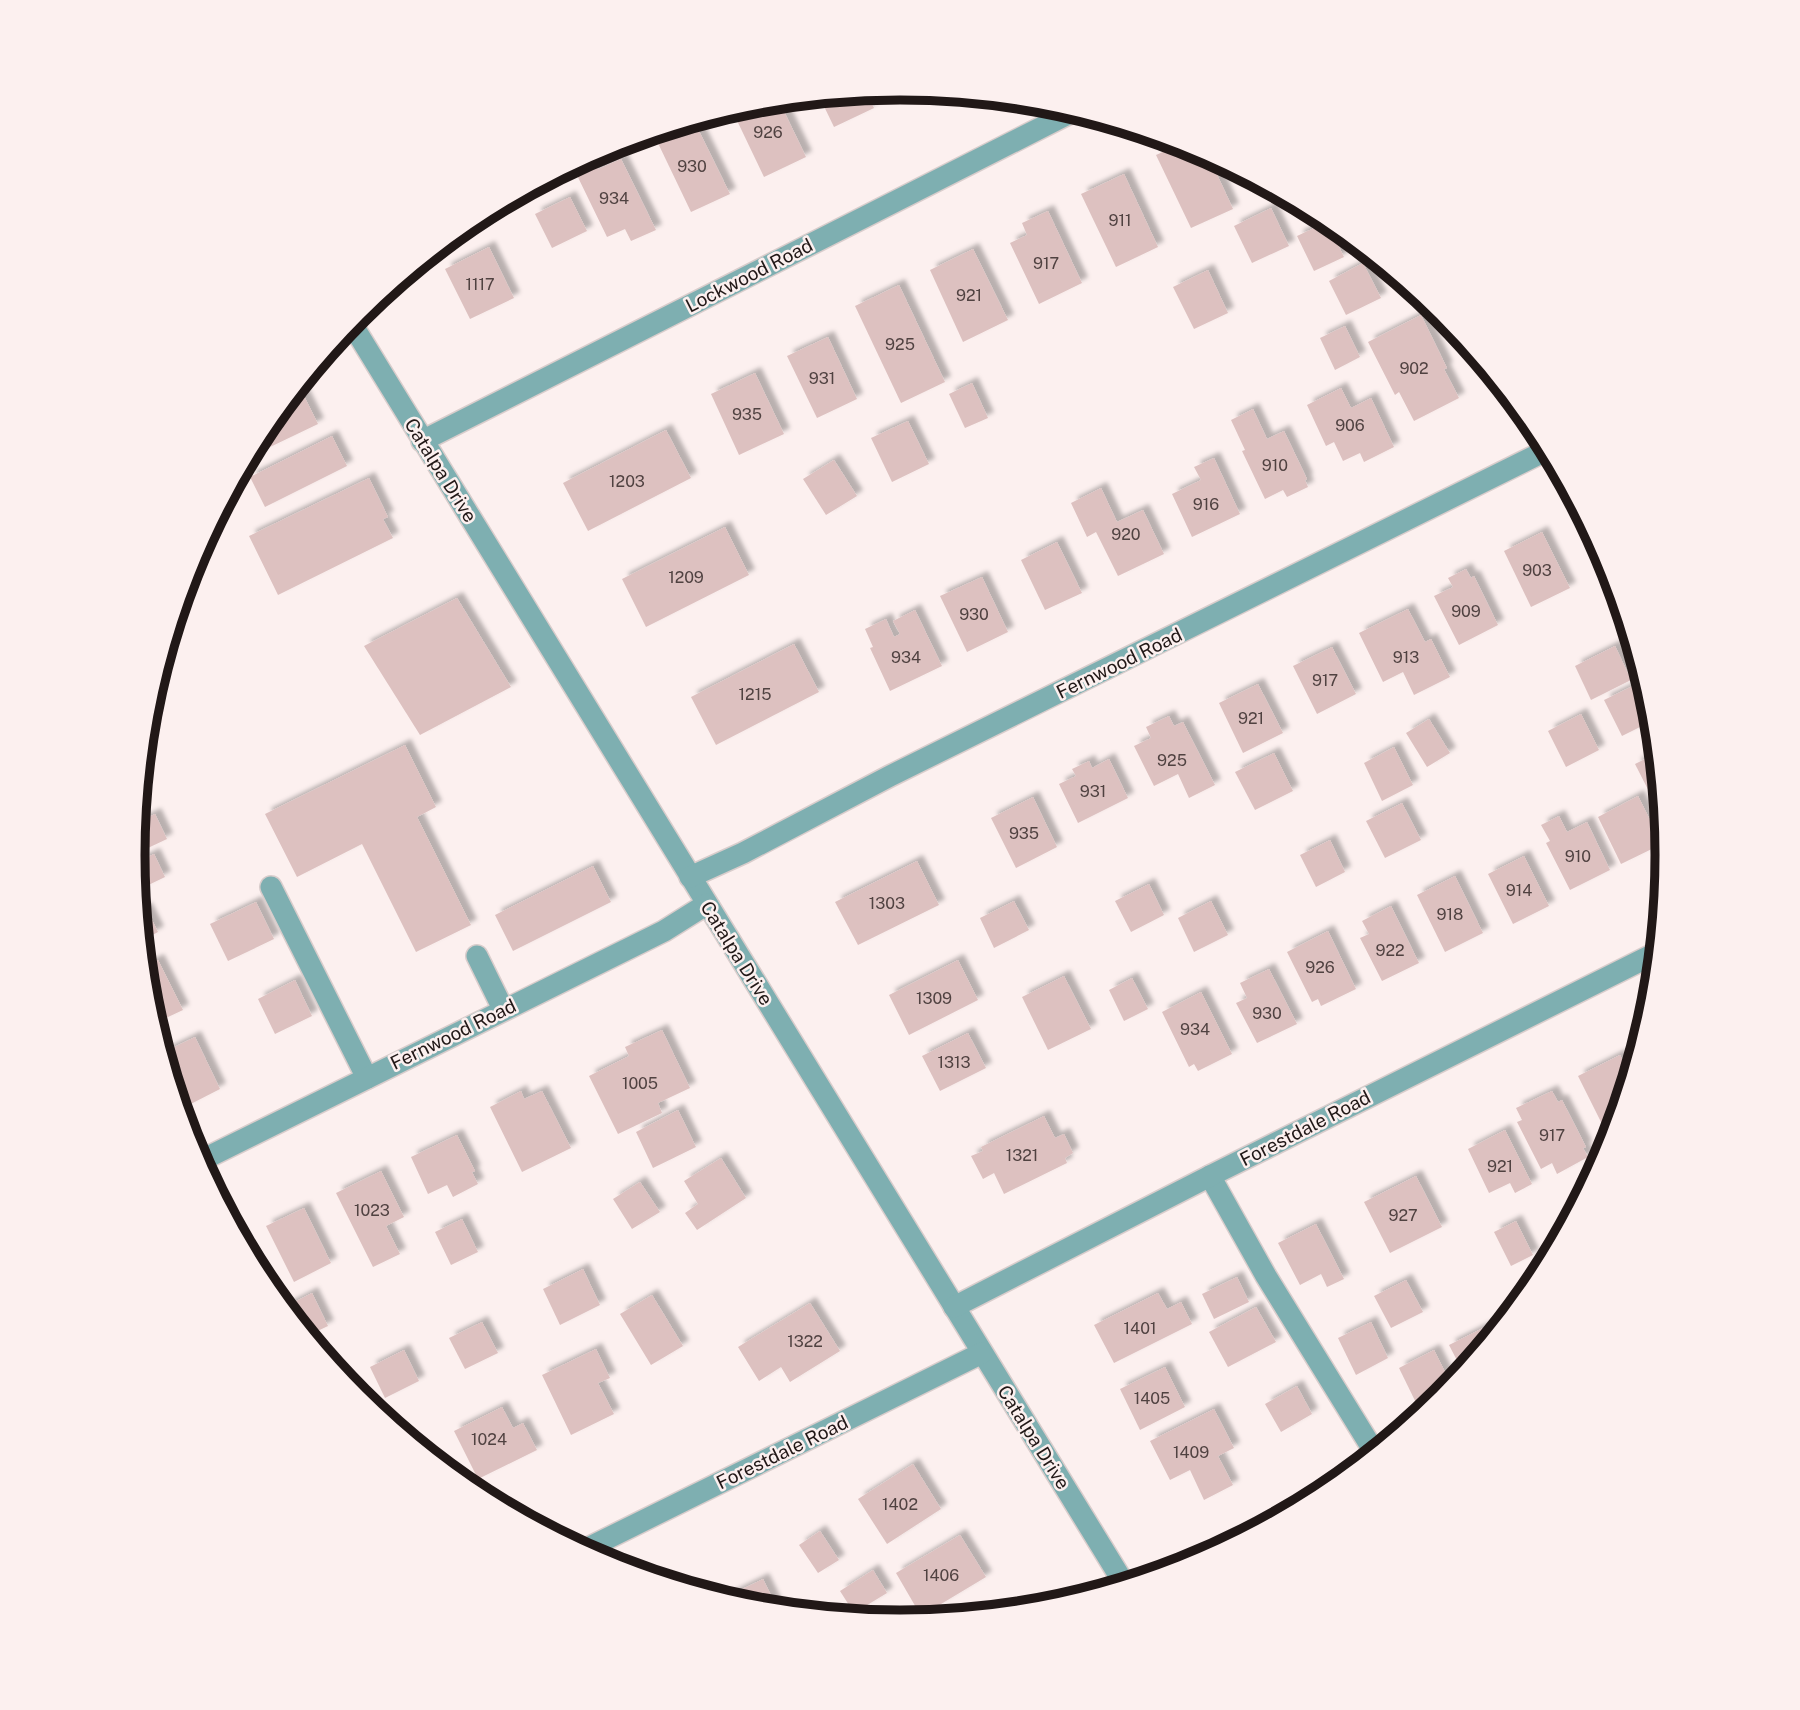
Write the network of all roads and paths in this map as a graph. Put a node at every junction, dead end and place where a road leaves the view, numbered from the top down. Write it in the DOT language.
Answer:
graph roads {
  1 [pos="1062,117"];
  2 [pos="356,331"];
  3 [pos="422,441"];
  4 [pos="1540,454"];
  5 [pos="690,877"];
  6 [pos="271,887"];
  7 [pos="707,904"];
  8 [pos="477,956"];
  9 [pos="1649,957"];
  10 [pos="503,1009"];
  11 [pos="367,1078"];
  12 [pos="208,1157"];
  13 [pos="1210,1176"];
  14 [pos="954,1307"];
  15 [pos="982,1353"];
  16 [pos="1370,1446"];
  17 [pos="594,1545"];
  18 [pos="1120,1577"];
  1 -- 3 [label="street, Lockwood Road"];
  2 -- 3 [label="street, Catalpa Drive"];
  3 -- 5 [label="street, Catalpa Drive"];
  4 -- 5 [label="street, Fernwood Road"];
  5 -- 7 [label="street, Catalpa Drive"];
  6 -- 11 [label="street"];
  7 -- 10 [label="street, Fernwood Road"];
  7 -- 14 [label="street, Catalpa Drive"];
  8 -- 10 [label="street"];
  9 -- 13 [label="street, Forestdale Road"];
  10 -- 11 [label="street, Fernwood Road"];
  11 -- 12 [label="street, Fernwood Road"];
  13 -- 14 [label="street, Forestdale Road"];
  13 -- 16 [label="street"];
  14 -- 15 [label="street, Catalpa Drive"];
  15 -- 17 [label="street, Forestdale Road"];
  15 -- 18 [label="street, Catalpa Drive"];
}
